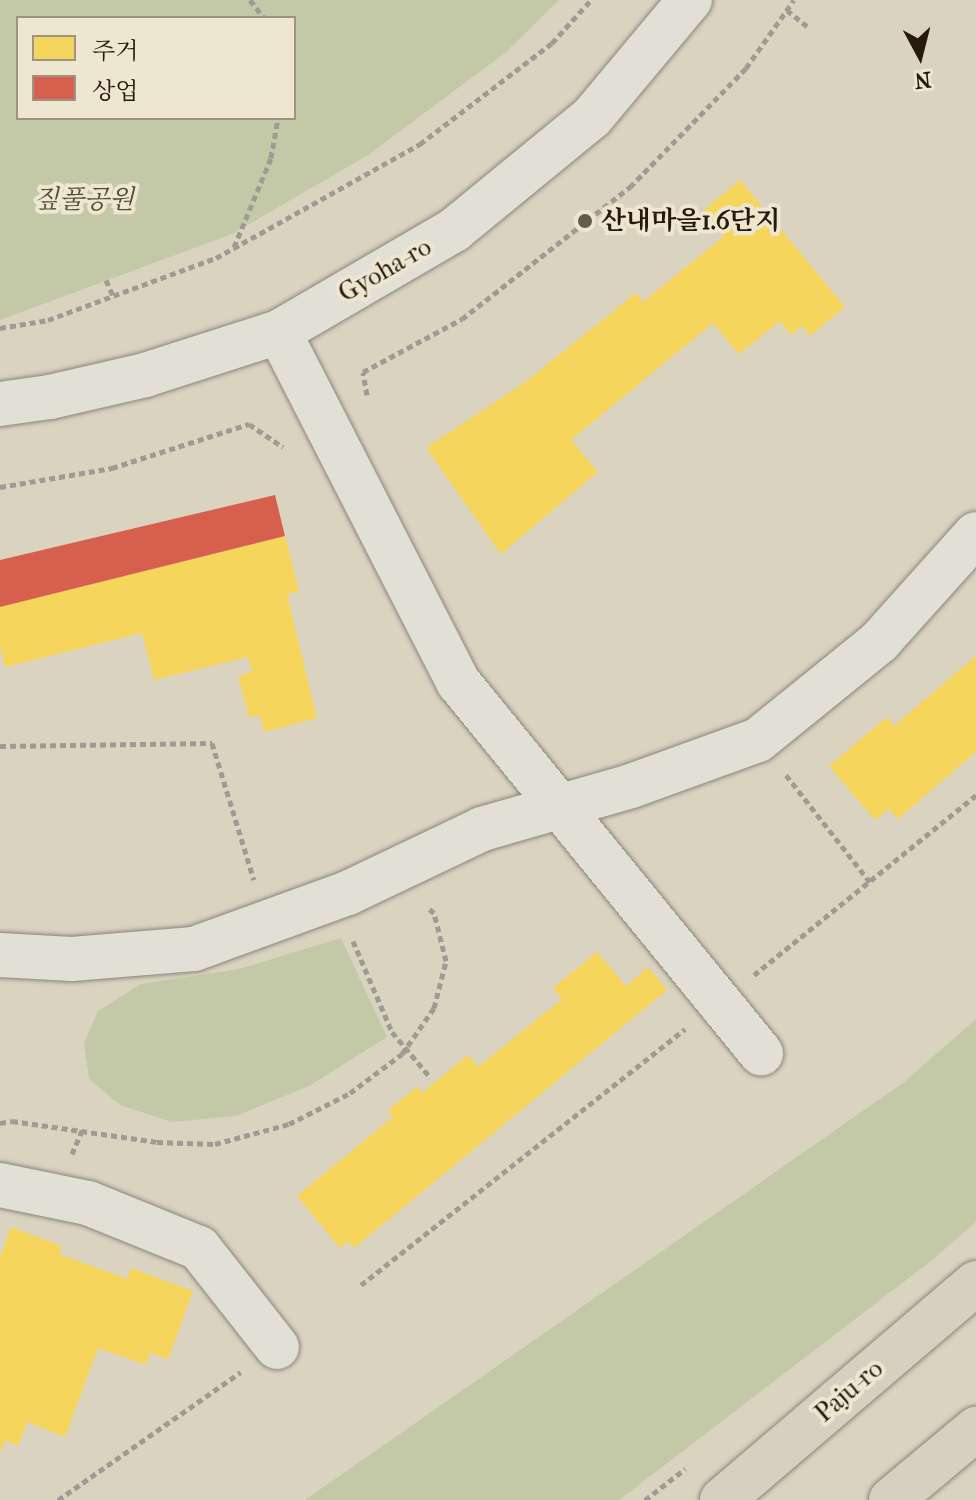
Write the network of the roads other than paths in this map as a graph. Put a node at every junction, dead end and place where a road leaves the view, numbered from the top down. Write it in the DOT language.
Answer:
graph roads {
  1 [pos="690,0"];
  2 [pos="279,332"];
  3 [pos="0,404"];
  4 [pos="976,534"];
  5 [pos="561,807"];
  6 [pos="0,955"];
  7 [pos="761,1053"];
  8 [pos="0,1185"];
  9 [pos="976,1283"];
  10 [pos="277,1347"];
  11 [pos="976,1429"];
  12 [pos="722,1500"];
  13 [pos="891,1500"];
  1 -- 2 [label="street, Gyoha-ro"];
  2 -- 3 [label="street, Gyoha-ro"];
  2 -- 5 [label="street"];
  4 -- 5 [label="street"];
  5 -- 6 [label="street"];
  5 -- 7 [label="street"];
  8 -- 10 [label="street"];
  9 -- 12 [label="main road, Paju-ro"];
  11 -- 13 [label="main road"];
}
